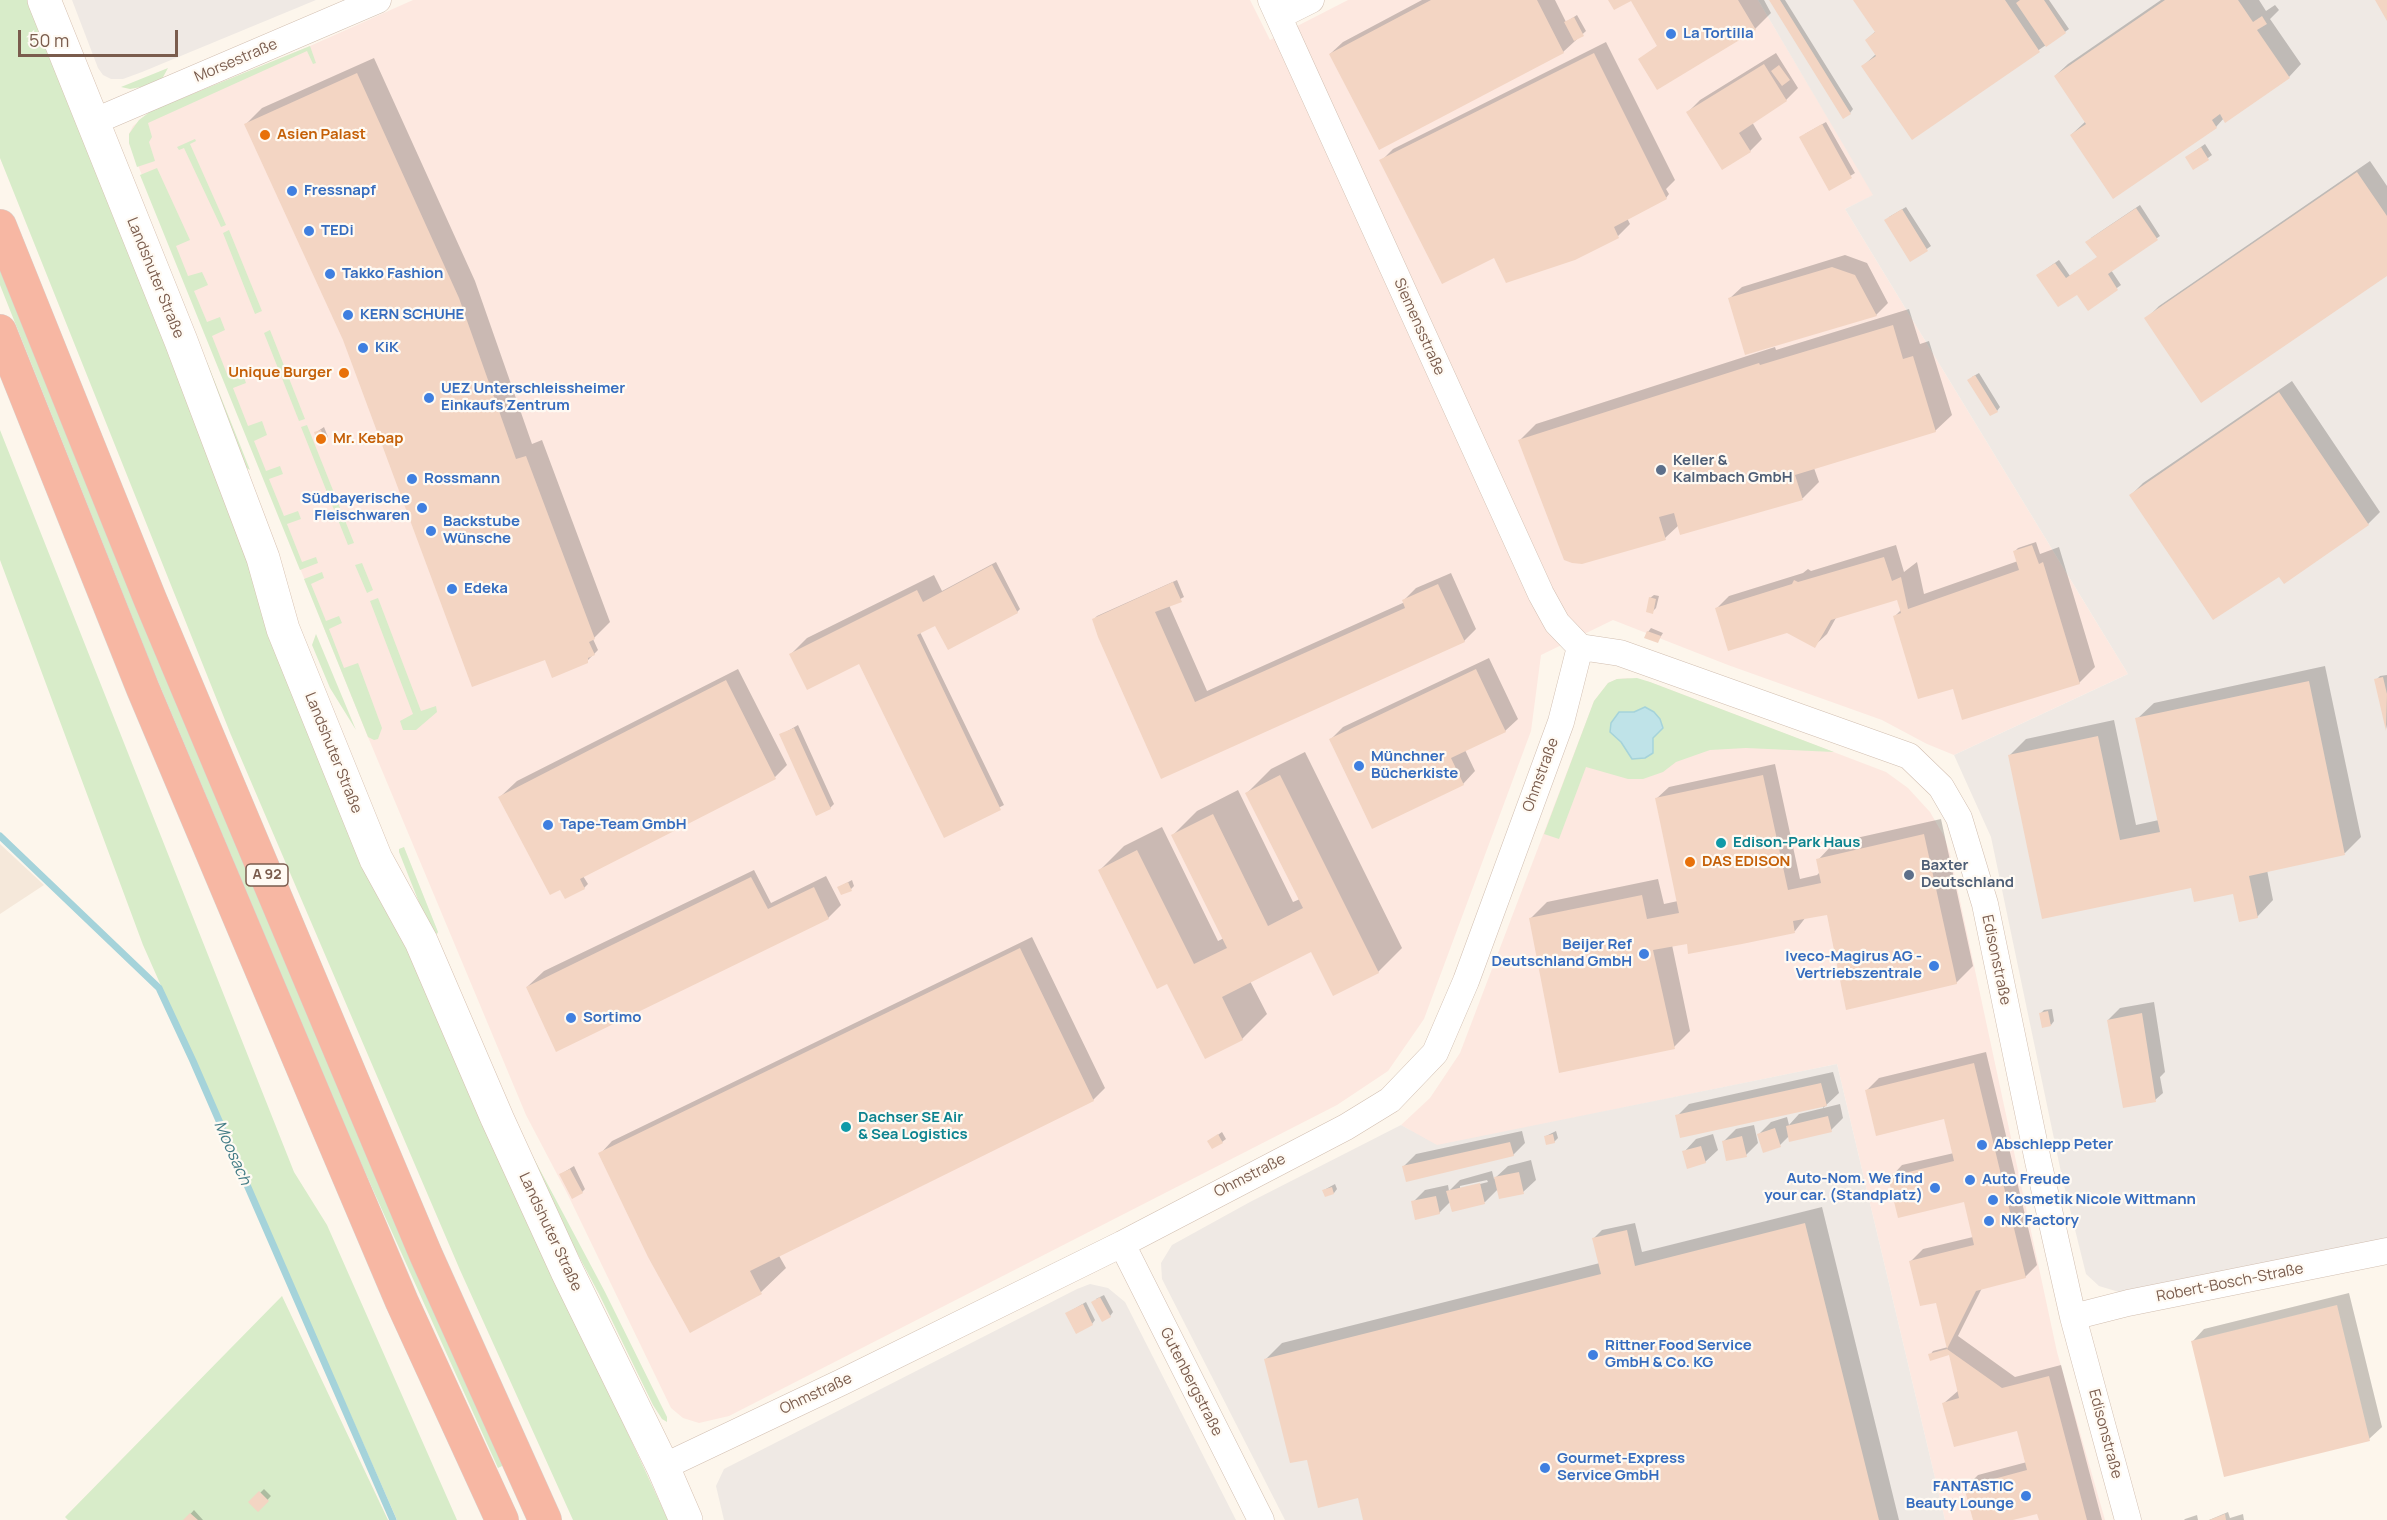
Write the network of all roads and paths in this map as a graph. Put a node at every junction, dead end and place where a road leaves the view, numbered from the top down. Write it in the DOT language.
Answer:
graph roads {
  1 [pos="44,0"];
  2 [pos="378,0"];
  3 [pos="1311,0"];
  4 [pos="1275,8"];
  5 [pos="93,122"];
  6 [pos="0,226"];
  7 [pos="0,331"];
  8 [pos="1580,647"];
  9 [pos="1122,1244"];
  10 [pos="2387,1251"];
  11 [pos="2073,1317"];
  12 [pos="663,1467"];
  13 [pos="502,1520"];
  14 [pos="545,1520"];
  15 [pos="686,1520"];
  16 [pos="1261,1520"];
  17 [pos="2128,1520"];
  1 -- 5 [label="main road, Landshuter Straße"];
  2 -- 5 [label="street, Morsestraße"];
  3 -- 4 [label="street"];
  4 -- 8 [label="street, Siemensstraße"];
  5 -- 12 [label="main road, Landshuter Straße"];
  6 -- 14 [label="highway, A 92"];
  7 -- 13 [label="highway, A 92"];
  8 -- 9 [label="street, Ohmstraße"];
  8 -- 11 [label="street, Edisonstraße"];
  9 -- 12 [label="street, Ohmstraße"];
  9 -- 16 [label="street, Gutenbergstraße"];
  10 -- 11 [label="street, Robert-Bosch-Straße"];
  11 -- 17 [label="street, Edisonstraße"];
  12 -- 15 [label="main road, Landshuter Straße"];
}
